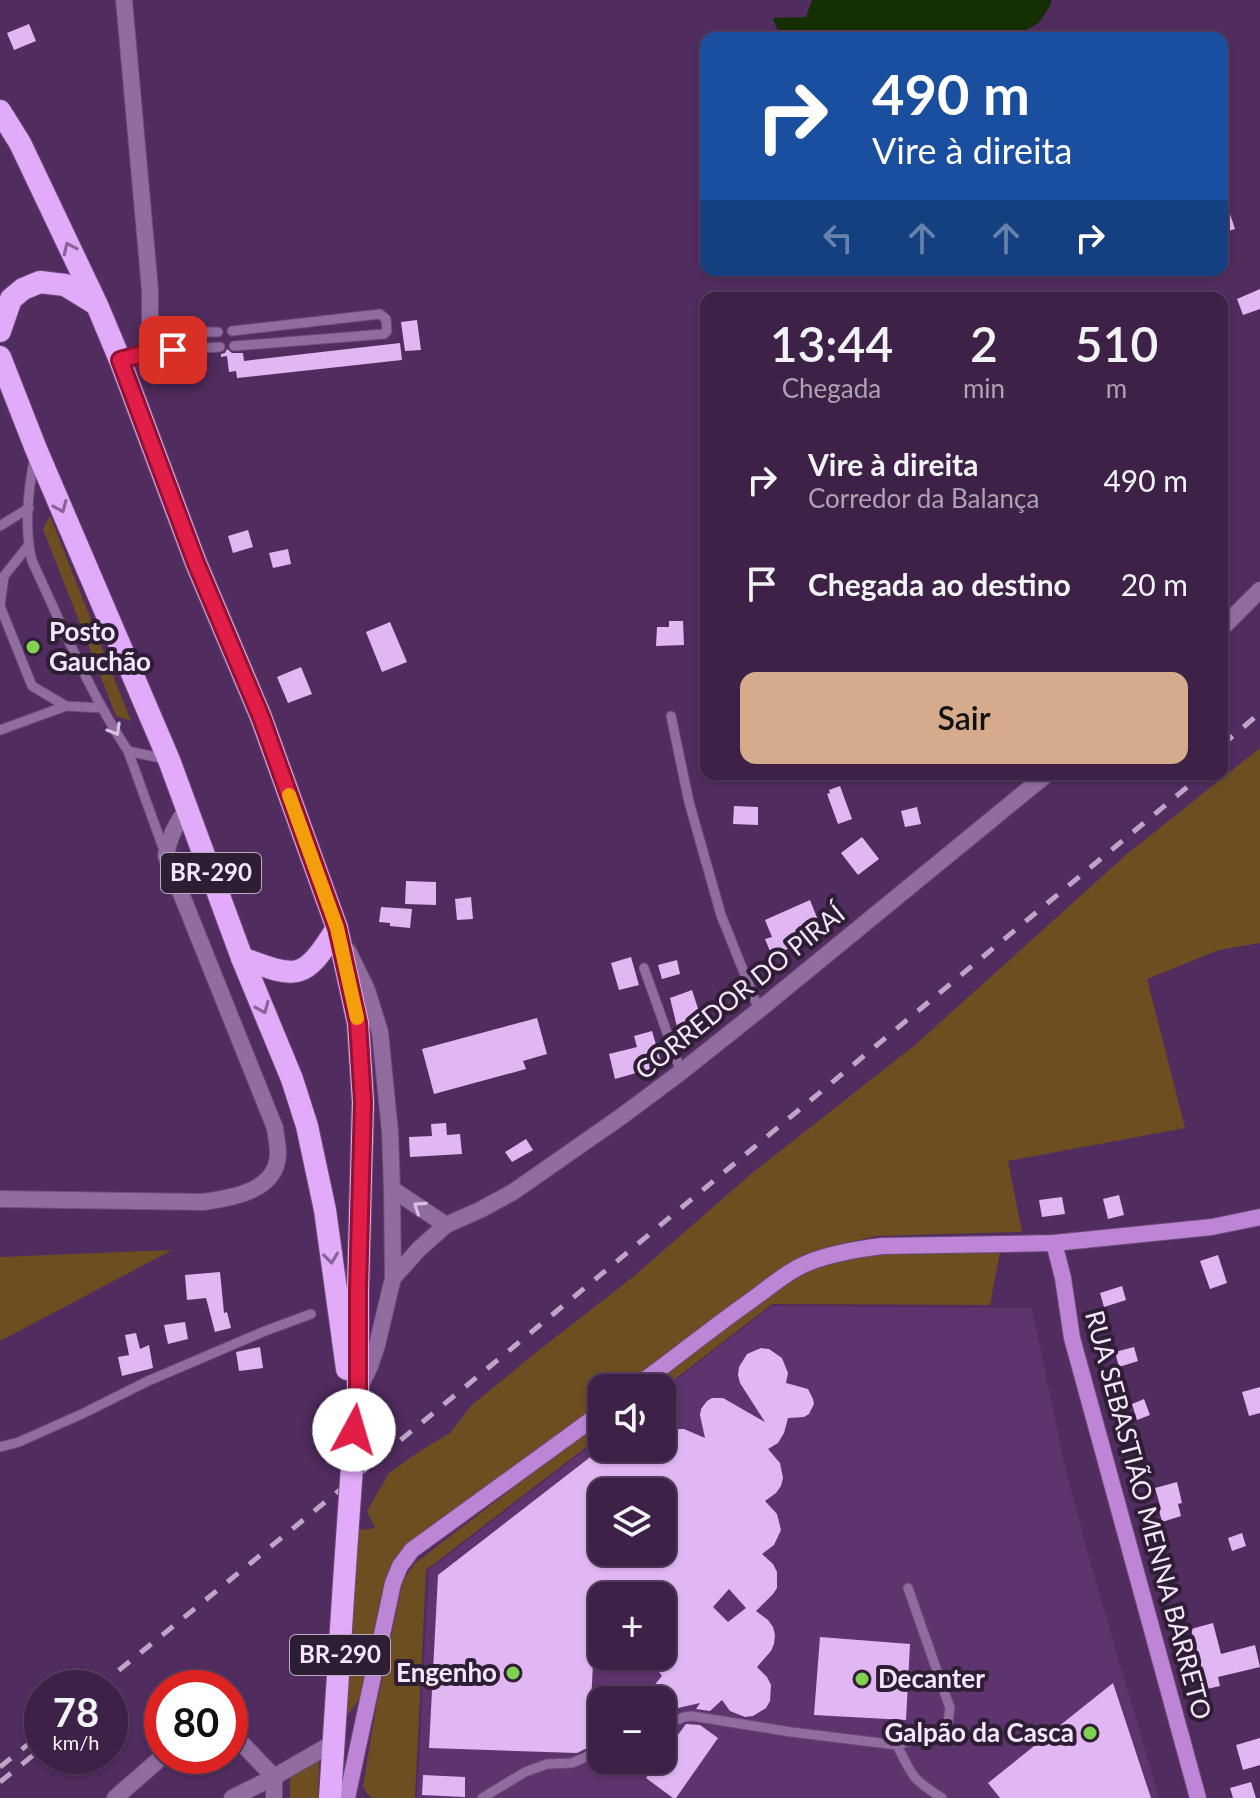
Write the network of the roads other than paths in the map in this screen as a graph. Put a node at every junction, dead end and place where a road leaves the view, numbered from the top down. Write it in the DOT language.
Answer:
graph roads {
  1 [pos="124,0"];
  2 [pos="0,111"];
  3 [pos="97,305"];
  4 [pos="342,318"];
  5 [pos="304,323"];
  6 [pos="0,331"];
  7 [pos="232,331"];
  8 [pos="150,332"];
  9 [pos="218,332"];
  10 [pos="344,337"];
  11 [pos="306,340"];
  12 [pos="234,346"];
  13 [pos="220,347"];
  14 [pos="150,352"];
  15 [pos="0,357"];
  16 [pos="120,360"];
  17 [pos="36,449"];
  18 [pos="29,508"];
  19 [pos="0,526"];
  20 [pos="28,546"];
  21 [pos="1260,590"];
  22 [pos="1228,622"];
  23 [pos="66,706"];
  24 [pos="102,708"];
  25 [pos="671,716"];
  26 [pos="0,730"];
  27 [pos="128,751"];
  28 [pos="169,760"];
  29 [pos="1040,780"];
  30 [pos="187,809"];
  31 [pos="166,856"];
  32 [pos="337,928"];
  33 [pos="242,958"];
  34 [pos="644,968"];
  35 [pos="759,1010"];
  36 [pos="681,1072"];
  37 [pos="392,1189"];
  38 [pos="0,1199"];
  39 [pos="1260,1217"];
  40 [pos="446,1225"];
  41 [pos="1054,1243"];
  42 [pos="393,1278"];
  43 [pos="311,1314"];
  44 [pos="652,1374"];
  45 [pos="356,1400"];
  46 [pos="588,1422"];
  47 [pos="0,1447"];
  48 [pos="908,1588"];
  49 [pos="676,1720"];
  50 [pos="363,1728"];
  51 [pos="333,1743"];
  52 [pos="897,1745"];
  53 [pos="248,1750"];
  54 [pos="588,1756"];
  55 [pos="144,1773"];
  56 [pos="274,1777"];
  57 [pos="115,1798"];
  58 [pos="232,1798"];
  59 [pos="274,1798"];
  60 [pos="330,1798"];
  61 [pos="347,1798"];
  62 [pos="482,1798"];
  63 [pos="942,1798"];
  64 [pos="1198,1798"];
  1 -- 8 [label="street"];
  3 -- 2 [label="highway, BR-290, one-way"];
  3 -- 6 [label="highway"];
  3 -- 16 [label="highway, BR-290"];
  4 -- 5 [label="lane"];
  4 -- 10 [label="lane"];
  4 -- 10 [label="lane"];
  5 -- 7 [label="lane"];
  5 -- 11 [label="lane"];
  8 -- 9 [label="lane"];
  8 -- 14 [label="street"];
  10 -- 11 [label="lane"];
  11 -- 12 [label="lane"];
  13 -- 14 [label="lane"];
  14 -- 16 [label="street"];
  15 -- 17 [label="highway, BR-290"];
  16 -- 32 [label="highway, BR-290"];
  17 -- 18 [label="lane"];
  17 -- 28 [label="highway, BR-290, one-way"];
  18 -- 19 [label="lane"];
  18 -- 20 [label="lane"];
  20 -- 23 [label="lane"];
  20 -- 24 [label="lane"];
  21 -- 22 [label="street"];
  23 -- 24 [label="lane"];
  23 -- 26 [label="lane"];
  24 -- 27 [label="lane, one-way"];
  25 -- 35 [label="lane"];
  27 -- 28 [label="lane"];
  27 -- 31 [label="lane"];
  28 -- 30 [label="highway, BR-290"];
  29 -- 35 [label="street, CORREDOR DO PIRAÍ"];
  30 -- 31 [label="street"];
  30 -- 33 [label="highway, BR-290"];
  31 -- 38 [label="street"];
  32 -- 33 [label="highway"];
  32 -- 37 [label="street"];
  32 -- 45 [label="highway, BR-290"];
  33 -- 45 [label="highway, BR-290, one-way"];
  34 -- 36 [label="lane"];
  35 -- 36 [label="street, CORREDOR DO PIRAÍ"];
  36 -- 40 [label="street, CORREDOR DO PIRAÍ"];
  40 -- 37 [label="street, one-way"];
  37 -- 42 [label="street"];
  39 -- 41 [label="main road"];
  40 -- 42 [label="street, CORREDOR DO PIRAÍ"];
  41 -- 44 [label="main road"];
  41 -- 64 [label="main road, RUA SEBASTIÃO MENNA BARRETO"];
  42 -- 45 [label="street"];
  43 -- 47 [label="lane"];
  45 -- 51 [label="highway, BR-290, bridge"];
  46 -- 50 [label="main road"];
  48 -- 52 [label="lane"];
  49 -- 52 [label="lane"];
  50 -- 51 [label="main road"];
  50 -- 61 [label="main road"];
  51 -- 56 [label="street"];
  51 -- 60 [label="highway, BR-290"];
  52 -- 63 [label="lane"];
  53 -- 56 [label="street"];
  54 -- 62 [label="lane"];
  55 -- 57 [label="street"];
  56 -- 58 [label="street"];
  56 -- 59 [label="street"];
}
